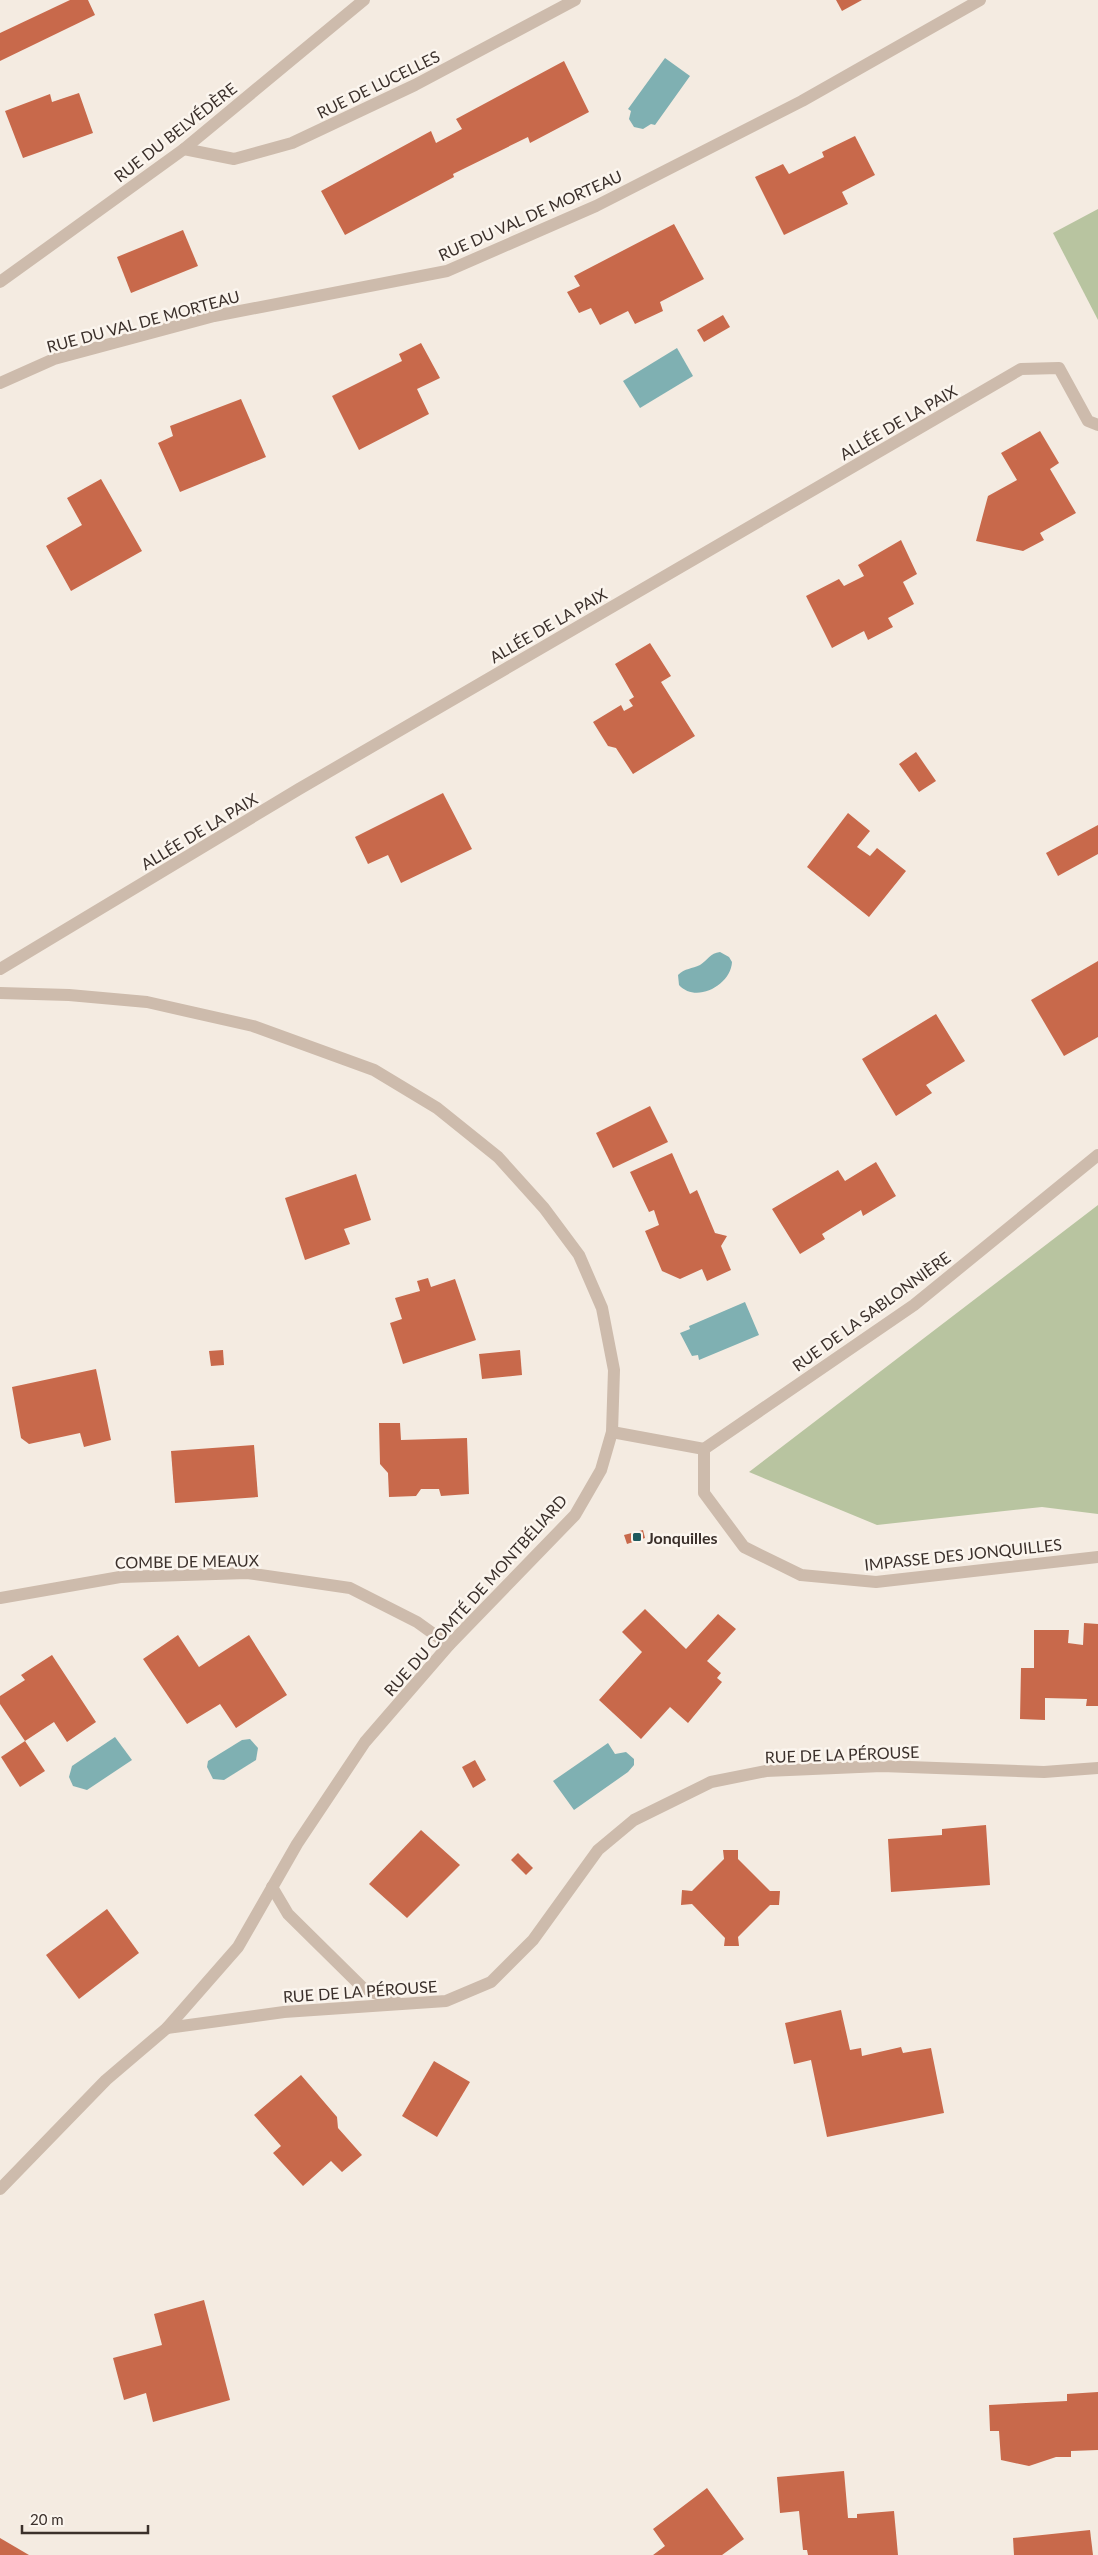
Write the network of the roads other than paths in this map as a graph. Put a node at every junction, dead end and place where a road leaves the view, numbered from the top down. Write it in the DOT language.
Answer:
graph roads {
  1 [pos="364,0"];
  2 [pos="575,0"];
  3 [pos="980,0"];
  4 [pos="184,149"];
  5 [pos="0,282"];
  6 [pos="0,383"];
  7 [pos="1098,425"];
  8 [pos="0,969"];
  9 [pos="0,993"];
  10 [pos="1098,1155"];
  11 [pos="612,1432"];
  12 [pos="704,1448"];
  13 [pos="1098,1557"];
  14 [pos="0,1598"];
  15 [pos="449,1645"];
  16 [pos="1098,1768"];
  17 [pos="272,1887"];
  18 [pos="401,2004"];
  19 [pos="167,2028"];
  20 [pos="0,2189"];
  1 -- 4 [label="street, RUE DU BELVÉDÈRE"];
  2 -- 4 [label="street, RUE DE LUCELLES"];
  3 -- 6 [label="street, RUE DU VAL DE MORTEAU"];
  4 -- 5 [label="street, RUE DU BELVÉDÈRE"];
  7 -- 8 [label="street, ALLÉE DE LA PAIX"];
  9 -- 11 [label="street, RUE DU COMTÉ DE MONTBÉLIARD"];
  10 -- 12 [label="street, RUE DE LA SABLONNIÈRE"];
  11 -- 12 [label="street"];
  11 -- 15 [label="street, RUE DU COMTÉ DE MONTBÉLIARD"];
  12 -- 13 [label="street, IMPASSE DES JONQUILLES"];
  14 -- 15 [label="street, COMBE DE MEAUX"];
  15 -- 17 [label="street, RUE DU COMTÉ DE MONTBÉLIARD"];
  16 -- 18 [label="street, RUE DE LA PÉROUSE"];
  17 -- 18 [label="street"];
  17 -- 19 [label="street, RUE DU COMTÉ DE MONTBÉLIARD"];
  18 -- 19 [label="street, RUE DE LA PÉROUSE"];
  19 -- 20 [label="street, RUE DU COMTÉ DE MONTBÉLIARD"];
}
